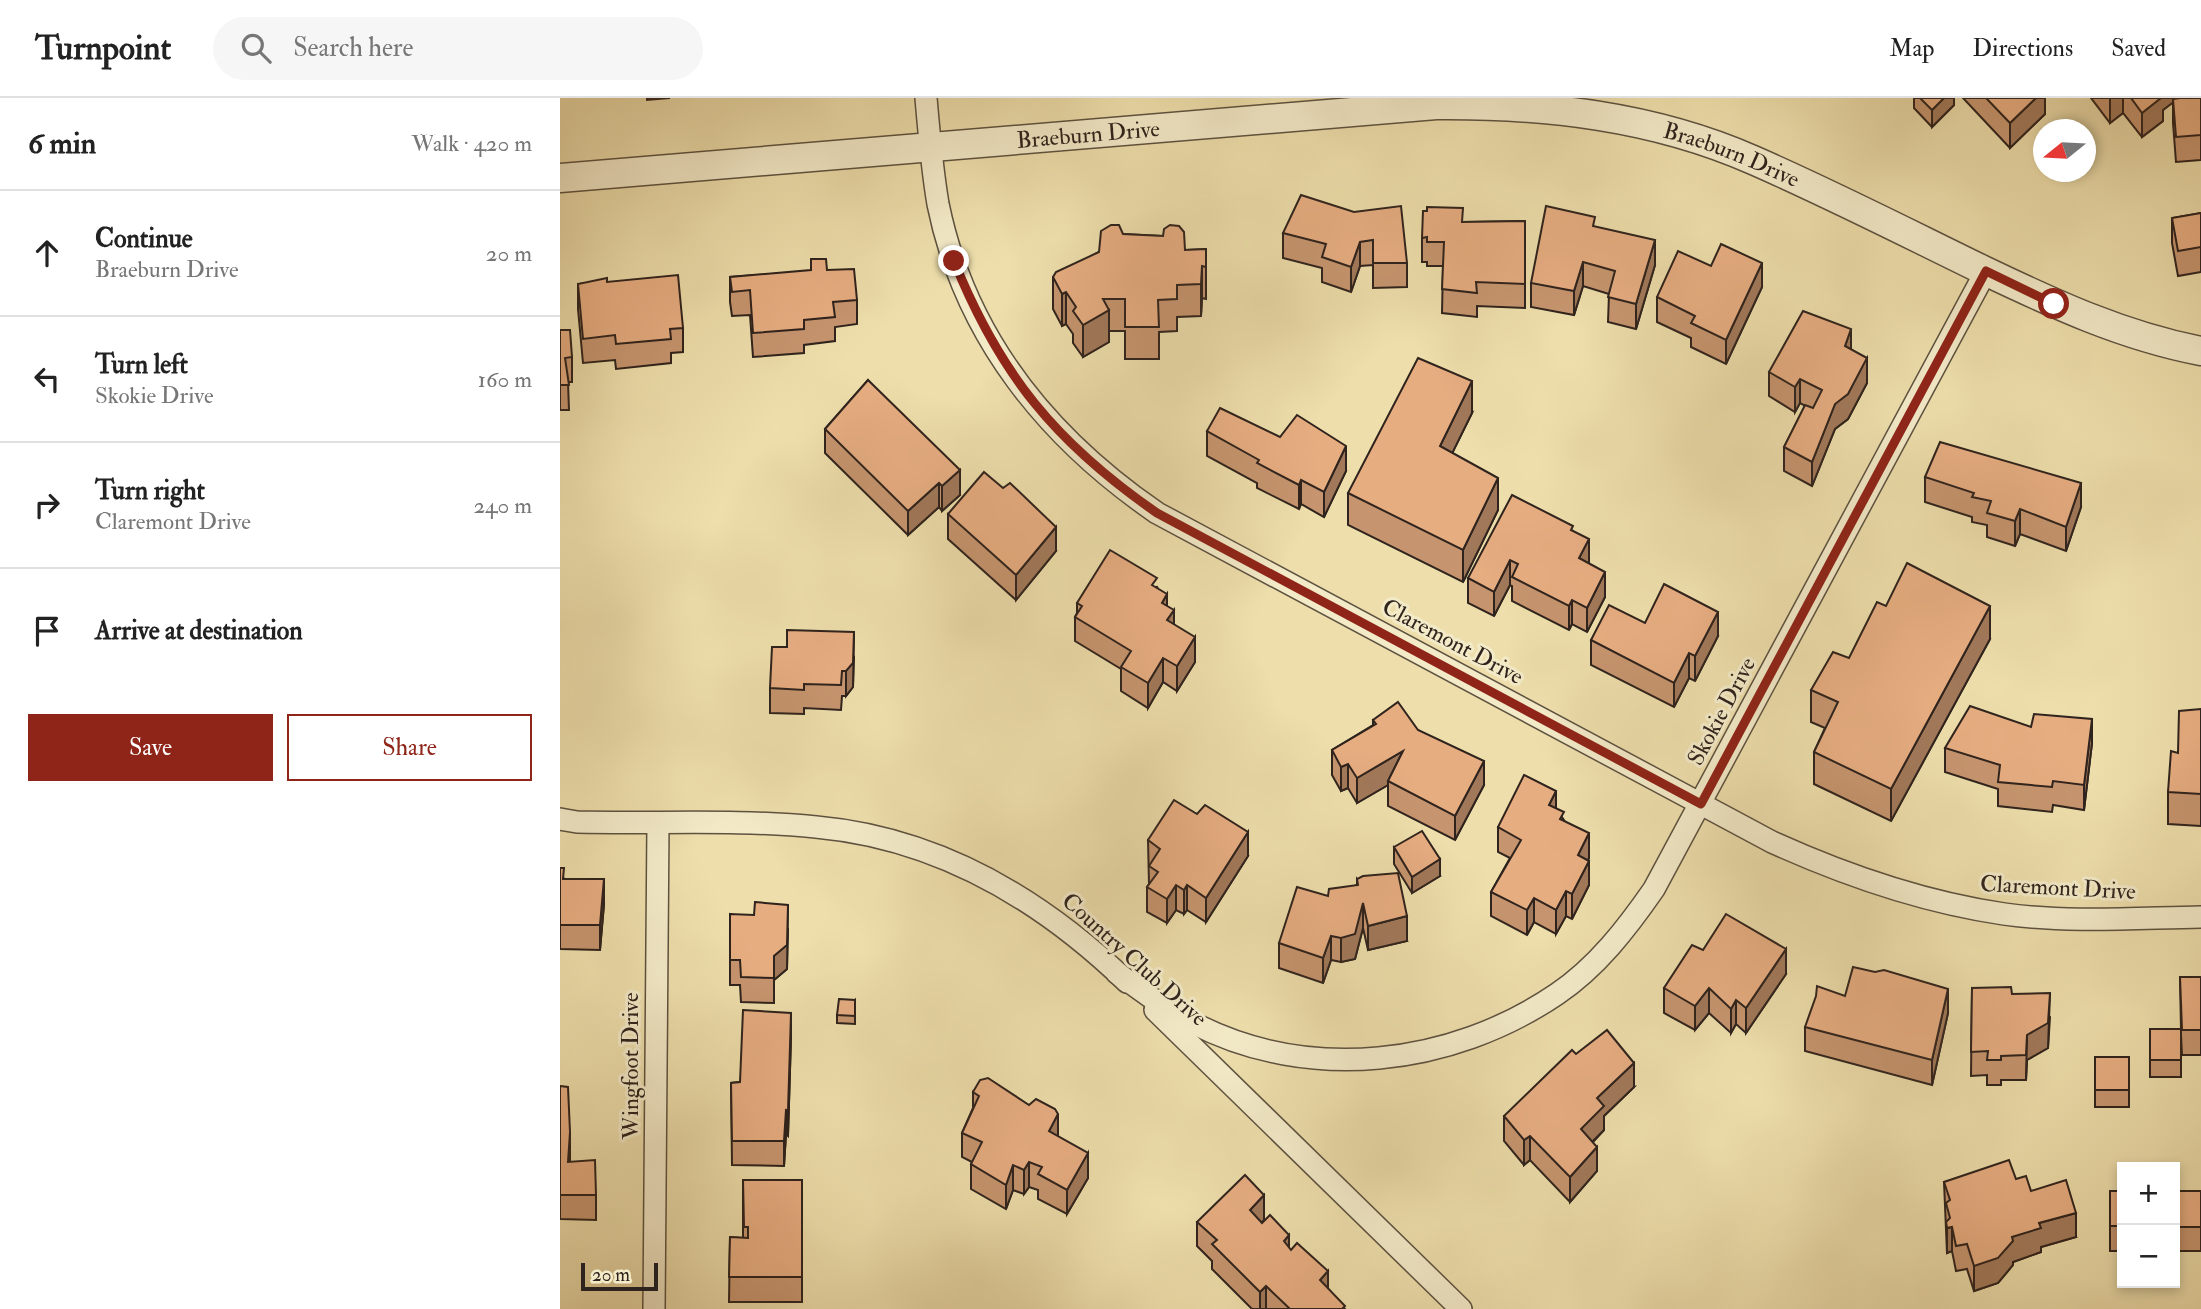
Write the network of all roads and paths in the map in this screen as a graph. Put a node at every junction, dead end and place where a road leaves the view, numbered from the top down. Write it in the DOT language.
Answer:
graph roads {
  1 [pos="926,98"];
  2 [pos="930,147"];
  3 [pos="560,178"];
  4 [pos="1986,271"];
  5 [pos="2201,351"];
  6 [pos="1701,804"];
  7 [pos="560,819"];
  8 [pos="658,824"];
  9 [pos="2201,917"];
  10 [pos="1117,973"];
  11 [pos="654,1309"];
  12 [pos="1461,1309"];
  1 -- 2 [label="street, Claremont Drive"];
  2 -- 3 [label="street, Braeburn Drive"];
  2 -- 4 [label="street, Braeburn Drive"];
  2 -- 6 [label="street, Claremont Drive"];
  4 -- 5 [label="street, Braeburn Drive"];
  4 -- 6 [label="street, Skokie Drive"];
  6 -- 9 [label="street, Claremont Drive"];
  6 -- 10 [label="street, Skokie Drive"];
  7 -- 8 [label="street, Country Club Drive"];
  8 -- 10 [label="street, Country Club Drive"];
  8 -- 11 [label="street, Wingfoot Drive"];
  10 -- 12 [label="street, Country Club Drive"];
}
